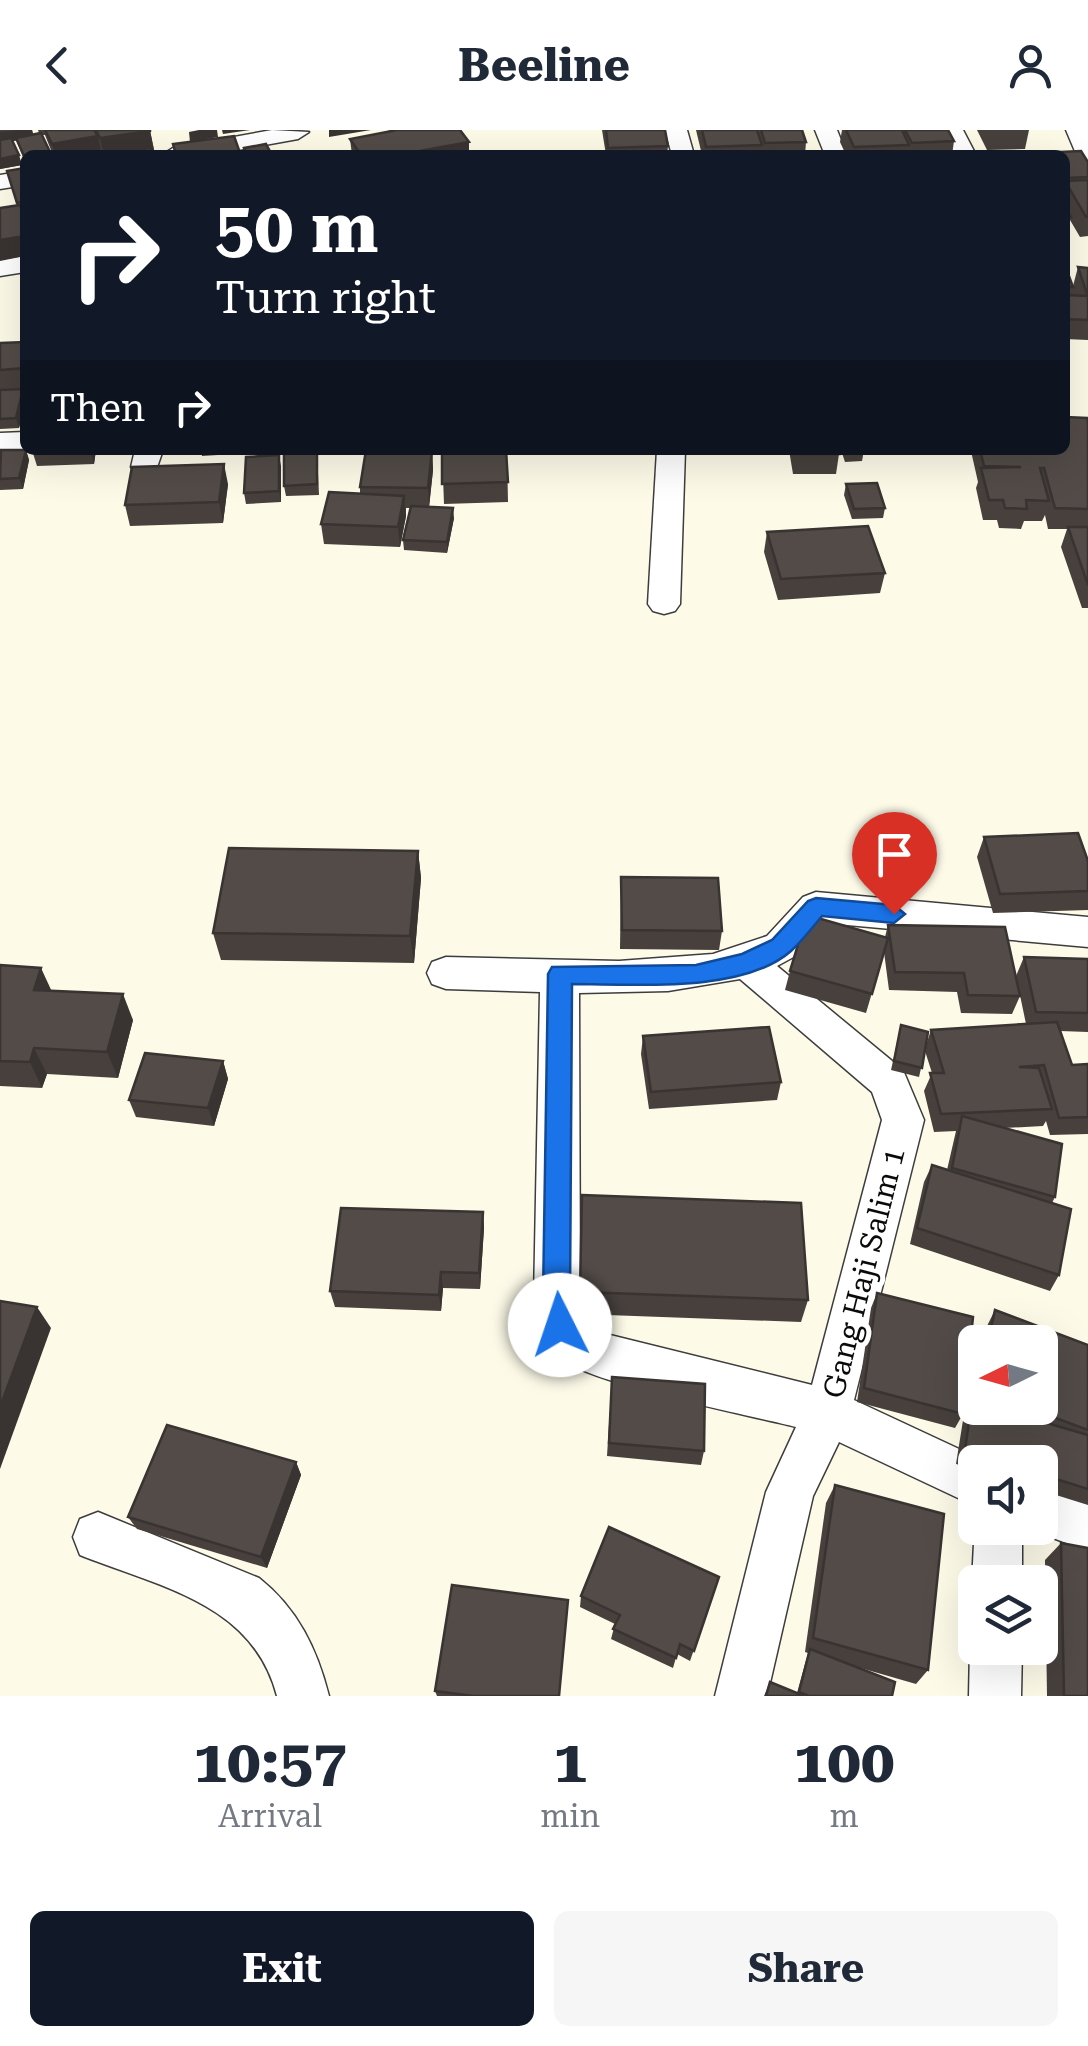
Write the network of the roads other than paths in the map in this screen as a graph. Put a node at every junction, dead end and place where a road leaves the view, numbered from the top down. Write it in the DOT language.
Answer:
graph roads {
  1 [pos="1077,130"];
  2 [pos="298,132"];
  3 [pos="172,150"];
  4 [pos="1088,156"];
  5 [pos="671,455"];
  6 [pos="664,604"];
  7 [pos="1088,932"];
  8 [pos="746,962"];
  9 [pos="446,973"];
  10 [pos="560,974"];
  11 [pos="828,1412"];
  12 [pos="958,1474"];
  13 [pos="1058,1515"];
  14 [pos="1088,1526"];
  15 [pos="98,1538"];
  16 [pos="996,1665"];
  17 [pos="303,1696"];
  18 [pos="740,1696"];
  19 [pos="995,1696"];
  1 -- 4 [label="street"];
  2 -- 3 [label="street"];
  5 -- 6 [label="street"];
  7 -- 8 [label="street"];
  8 -- 10 [label="street"];
  8 -- 11 [label="street, Gang Haji Salim 1"];
  9 -- 10 [label="street"];
  10 -- 11 [label="street"];
  11 -- 12 [label="street"];
  11 -- 18 [label="street, Gang Haji Salim 1"];
  13 -- 14 [label="street"];
  15 -- 17 [label="street"];
  16 -- 19 [label="street"];
}
